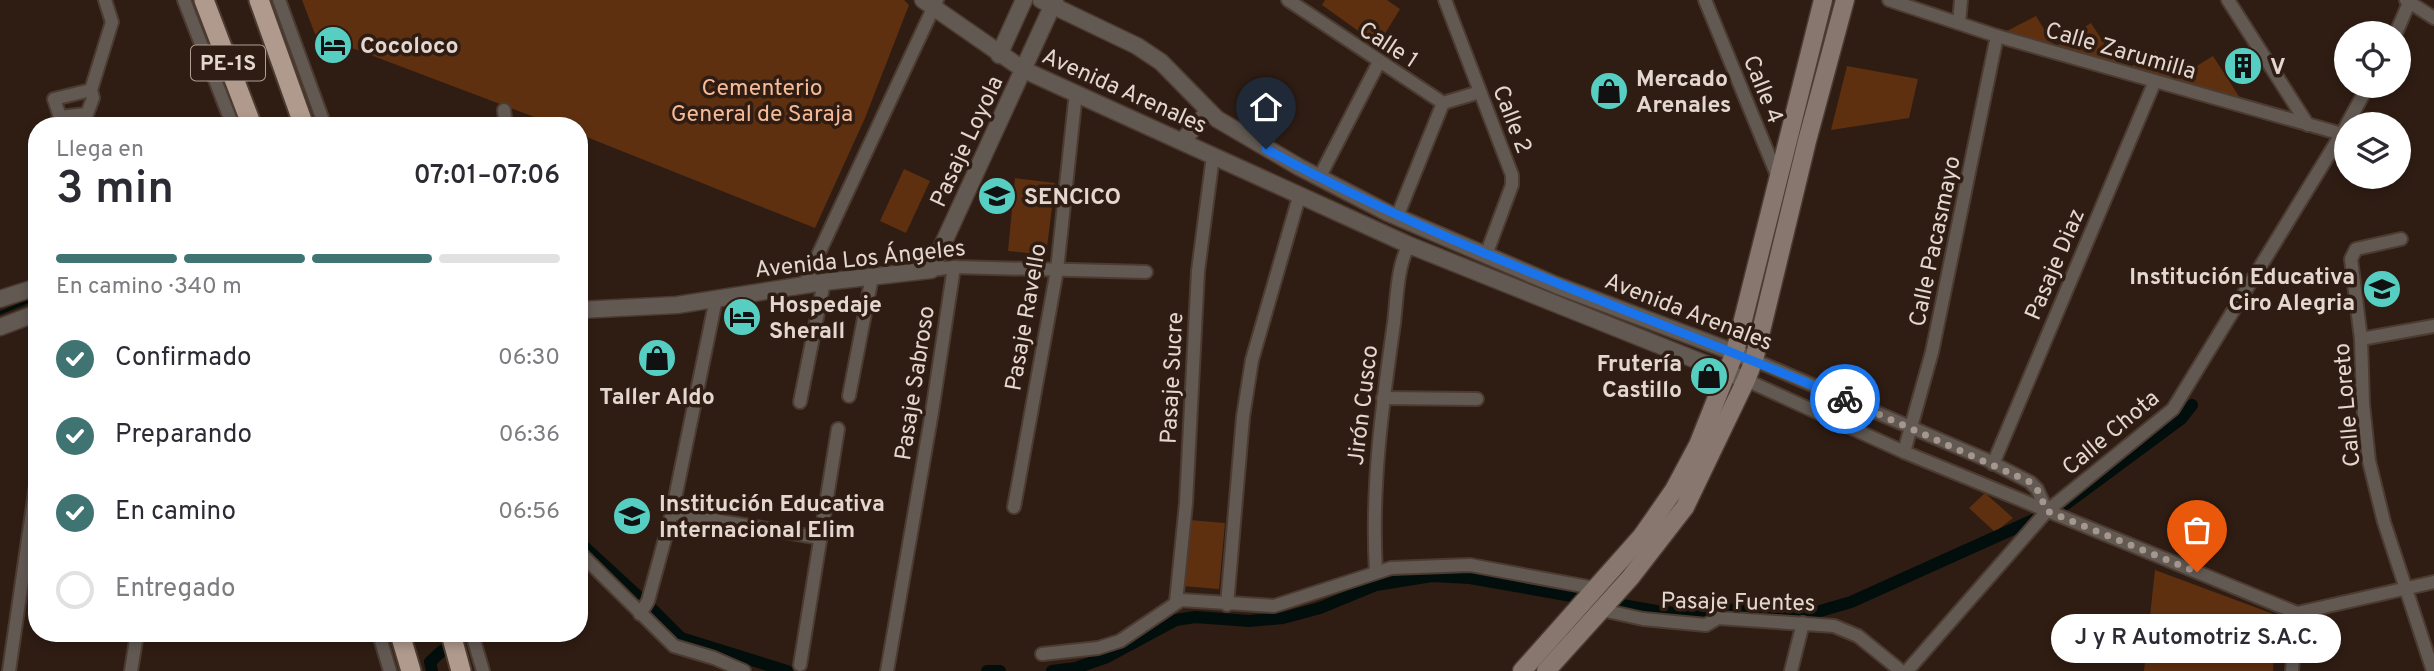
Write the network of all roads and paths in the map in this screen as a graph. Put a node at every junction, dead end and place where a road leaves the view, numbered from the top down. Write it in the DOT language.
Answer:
graph roads {
  1 [pos="105,0"];
  2 [pos="184,0"];
  3 [pos="204,0"];
  4 [pos="258,0"];
  5 [pos="279,0"];
  6 [pos="1024,0"];
  7 [pos="1288,0"];
  8 [pos="1445,0"];
  9 [pos="1705,0"];
  10 [pos="1823,0"];
  11 [pos="1845,0"];
  12 [pos="1889,0"];
  13 [pos="1961,0"];
  14 [pos="2228,0"];
  15 [pos="931,2"];
  16 [pos="1050,2"];
  17 [pos="2407,2"];
  18 [pos="2434,18"];
  19 [pos="2400,21"];
  20 [pos="1959,23"];
  21 [pos="1997,36"];
  22 [pos="999,55"];
  23 [pos="1378,62"];
  24 [pos="1024,70"];
  25 [pos="2155,81"];
  26 [pos="90,90"];
  27 [pos="1076,92"];
  28 [pos="1476,93"];
  29 [pos="1443,103"];
  30 [pos="504,110"];
  31 [pos="1208,112"];
  32 [pos="230,117"];
  33 [pos="249,117"];
  34 [pos="301,117"];
  35 [pos="322,117"];
  36 [pos="505,117"];
  37 [pos="2308,125"];
  38 [pos="2334,127"];
  39 [pos="1183,141"];
  40 [pos="2334,146"];
  41 [pos="1213,156"];
  42 [pos="1777,174"];
  43 [pos="1319,178"];
  44 [pos="1798,180"];
  45 [pos="1299,197"];
  46 [pos="1397,217"];
  47 [pos="2401,239"];
  48 [pos="1409,244"];
  49 [pos="1486,255"];
  50 [pos="954,267"];
  51 [pos="931,270"];
  52 [pos="1057,270"];
  53 [pos="1146,272"];
  54 [pos="872,277"];
  55 [pos="824,282"];
  56 [pos="804,285"];
  57 [pos="28,290"];
  58 [pos="0,299"];
  59 [pos="716,299"];
  60 [pos="588,310"];
  61 [pos="28,316"];
  62 [pos="2434,326"];
  63 [pos="0,327"];
  64 [pos="2361,339"];
  65 [pos="1735,352"];
  66 [pos="1754,360"];
  67 [pos="1728,372"];
  68 [pos="1746,380"];
  69 [pos="849,396"];
  70 [pos="1383,398"];
  71 [pos="1477,398"];
  72 [pos="800,402"];
  73 [pos="1912,428"];
  74 [pos="838,429"];
  75 [pos="1904,452"];
  76 [pos="1993,464"];
  77 [pos="1014,507"];
  78 [pos="2047,511"];
  79 [pos="672,513"];
  80 [pos="821,538"];
  81 [pos="588,561"];
  82 [pos="1376,572"];
  83 [pos="2434,582"];
  84 [pos="28,586"];
  85 [pos="1594,588"];
  86 [pos="2408,589"];
  87 [pos="1176,602"];
  88 [pos="1227,605"];
  89 [pos="1602,610"];
  90 [pos="2297,613"];
  91 [pos="640,614"];
  92 [pos="1803,623"];
  93 [pos="136,642"];
  94 [pos="381,642"];
  95 [pos="402,642"];
  96 [pos="453,642"];
  97 [pos="478,642"];
  98 [pos="1042,654"];
  99 [pos="800,665"];
  100 [pos="9,671"];
  101 [pos="131,671"];
  102 [pos="390,671"];
  103 [pos="411,671"];
  104 [pos="461,671"];
  105 [pos="483,671"];
  106 [pos="744,671"];
  107 [pos="887,671"];
  108 [pos="1522,671"];
  109 [pos="1546,671"];
  110 [pos="1791,671"];
  111 [pos="1901,671"];
  112 [pos="1907,671"];
  113 [pos="2292,671"];
  114 [pos="2432,671"];
  1 -- 26 [label="street"];
  2 -- 32 [label="street"];
  3 -- 33 [label="highway, PE-1S"];
  4 -- 34 [label="highway, PE-1S"];
  5 -- 35 [label="street"];
  6 -- 22 [label="street"];
  7 -- 23 [label="street, Calle 1"];
  8 -- 28 [label="street, Calle 2"];
  9 -- 42 [label="street, Calle 4"];
  10 -- 42 [label="main road"];
  11 -- 44 [label="main road"];
  12 -- 20 [label="street, Calle Zarumilla"];
  13 -- 20 [label="street"];
  14 -- 37 [label="street"];
  15 -- 22 [label="street, Avenida Arenales"];
  15 -- 56 [label="street"];
  16 -- 24 [label="street, Pasaje Loyola"];
  16 -- 31 [label="street, Avenida Arenales"];
  17 -- 18 [label="street"];
  17 -- 19 [label="street"];
  20 -- 21 [label="street, Calle Zarumilla"];
  21 -- 25 [label="street, Calle Zarumilla"];
  21 -- 73 [label="street, Calle Pacasmayo"];
  22 -- 24 [label="street, Avenida Arenales"];
  23 -- 29 [label="street, Calle 1"];
  23 -- 43 [label="street"];
  24 -- 27 [label="street, Avenida Arenales"];
  24 -- 51 [label="street, Pasaje Loyola"];
  25 -- 37 [label="street, Calle Zarumilla"];
  25 -- 76 [label="street, Pasaje Diaz"];
  27 -- 39 [label="street, Avenida Arenales"];
  27 -- 52 [label="street, Pasaje Ravello"];
  28 -- 29 [label="street"];
  28 -- 49 [label="street, Calle 2"];
  29 -- 46 [label="street"];
  30 -- 36 [label="street"];
  31 -- 39 [label="street"];
  31 -- 43 [label="street, Avenida Arenales"];
  37 -- 38 [label="street, Calle Zarumilla"];
  39 -- 41 [label="street, Avenida Arenales"];
  40 -- 78 [label="street, Calle Chota"];
  41 -- 45 [label="street, Avenida Arenales"];
  41 -- 87 [label="street, Pasaje Sucre"];
  42 -- 44 [label="street"];
  42 -- 65 [label="main road"];
  43 -- 46 [label="street, Avenida Arenales"];
  44 -- 66 [label="main road"];
  45 -- 48 [label="street, Avenida Arenales"];
  45 -- 88 [label="street"];
  46 -- 49 [label="street, Avenida Arenales"];
  47 -- 64 [label="street, Calle Loreto"];
  48 -- 67 [label="street, Avenida Arenales"];
  48 -- 70 [label="street, Jirón Cusco"];
  49 -- 65 [label="street, Avenida Arenales"];
  50 -- 51 [label="street, Avenida Los Ángeles"];
  50 -- 52 [label="street, Avenida Los Ángeles"];
  50 -- 107 [label="street, Pasaje Sabroso"];
  51 -- 54 [label="street, Avenida Los Ángeles"];
  52 -- 53 [label="street, Avenida Los Ángeles"];
  52 -- 77 [label="street, Pasaje Ravello"];
  54 -- 55 [label="street, Avenida Los Ángeles"];
  54 -- 69 [label="street"];
  55 -- 56 [label="street, Avenida Los Ángeles"];
  55 -- 72 [label="street"];
  56 -- 59 [label="street, Avenida Los Ángeles"];
  57 -- 58 [label="street"];
  59 -- 60 [label="street, Avenida Los Ángeles"];
  59 -- 79 [label="street"];
  61 -- 63 [label="street"];
  62 -- 64 [label="street"];
  64 -- 86 [label="street, Calle Loreto"];
  65 -- 66 [label="street, Avenida Arenales"];
  65 -- 67 [label="main road"];
  66 -- 68 [label="main road"];
  66 -- 73 [label="street, Avenida Arenales"];
  67 -- 68 [label="street, Avenida Arenales"];
  67 -- 85 [label="main road"];
  68 -- 75 [label="street, Avenida Arenales"];
  68 -- 89 [label="main road"];
  70 -- 71 [label="street"];
  70 -- 82 [label="street, Jirón Cusco"];
  73 -- 75 [label="street, Calle Pacasmayo"];
  73 -- 76 [label="street, Avenida Arenales"];
  74 -- 80 [label="street"];
  75 -- 78 [label="street, Avenida Arenales"];
  76 -- 78 [label="street, Avenida Arenales"];
  78 -- 90 [label="street"];
  78 -- 112 [label="street, Calle Chota"];
  79 -- 80 [label="street"];
  79 -- 91 [label="street"];
  80 -- 99 [label="street"];
  81 -- 91 [label="street"];
  82 -- 85 [label="street"];
  82 -- 88 [label="street"];
  83 -- 86 [label="street"];
  84 -- 100 [label="street"];
  85 -- 108 [label="main road"];
  86 -- 90 [label="street"];
  86 -- 114 [label="street, Calle Loreto"];
  87 -- 88 [label="street"];
  87 -- 98 [label="street"];
  89 -- 92 [label="street, Pasaje Fuentes"];
  89 -- 109 [label="main road"];
  90 -- 113 [label="street"];
  91 -- 106 [label="street"];
  92 -- 110 [label="street"];
  92 -- 111 [label="street, Pasaje Fuentes"];
  93 -- 101 [label="street"];
  94 -- 102 [label="street"];
  95 -- 103 [label="highway"];
  96 -- 104 [label="highway"];
  97 -- 105 [label="street"];
}
